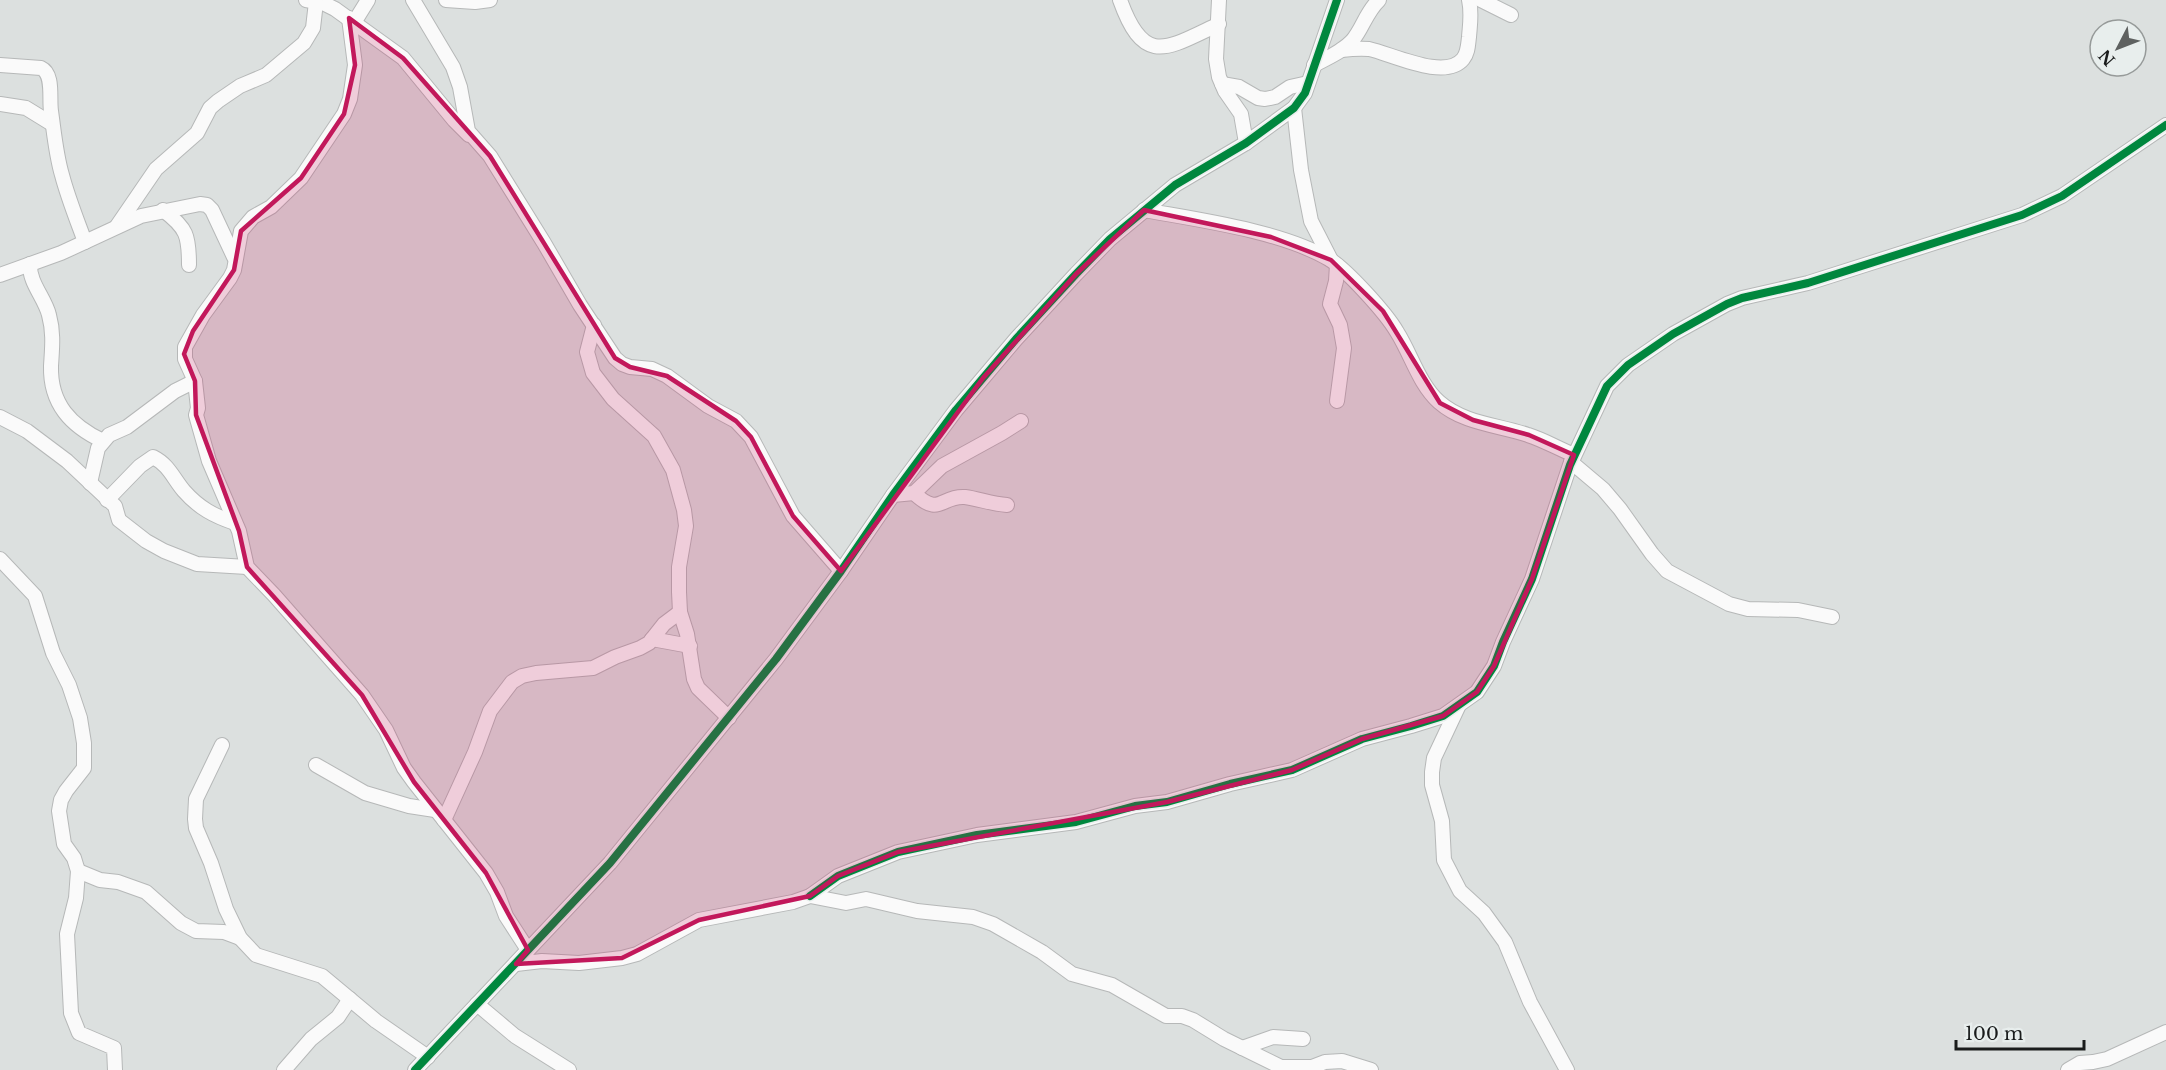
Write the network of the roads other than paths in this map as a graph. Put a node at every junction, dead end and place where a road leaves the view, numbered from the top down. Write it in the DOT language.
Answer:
graph roads {
  1 [pos="368,0"];
  2 [pos="413,0"];
  3 [pos="446,0"];
  4 [pos="490,0"];
  5 [pos="1120,0"];
  6 [pos="1219,0"];
  7 [pos="1337,0"];
  8 [pos="1379,0"];
  9 [pos="1468,0"];
  10 [pos="1481,0"];
  11 [pos="318,1"];
  12 [pos="1511,15"];
  13 [pos="352,19"];
  14 [pos="1219,24"];
  15 [pos="1341,50"];
  16 [pos="0,65"];
  17 [pos="1314,65"];
  18 [pos="1308,83"];
  19 [pos="1222,84"];
  20 [pos="0,104"];
  21 [pos="1293,108"];
  22 [pos="52,124"];
  23 [pos="2166,125"];
  24 [pos="473,138"];
  25 [pos="1246,142"];
  26 [pos="163,210"];
  27 [pos="1144,210"];
  28 [pos="117,226"];
  29 [pos="85,242"];
  30 [pos="236,261"];
  31 [pos="1334,263"];
  32 [pos="30,264"];
  33 [pos="189,265"];
  34 [pos="0,275"];
  35 [pos="594,325"];
  36 [pos="195,381"];
  37 [pos="1337,401"];
  38 [pos="0,417"];
  39 [pos="1021,420"];
  40 [pos="103,441"];
  41 [pos="1573,458"];
  42 [pos="90,483"];
  43 [pos="914,493"];
  44 [pos="893,495"];
  45 [pos="107,500"];
  46 [pos="1006,505"];
  47 [pos="235,522"];
  48 [pos="0,559"];
  49 [pos="247,567"];
  50 [pos="841,571"];
  51 [pos="680,612"];
  52 [pos="1832,617"];
  53 [pos="652,639"];
  54 [pos="690,646"];
  55 [pos="1458,707"];
  56 [pos="729,718"];
  57 [pos="222,745"];
  58 [pos="316,765"];
  59 [pos="440,815"];
  60 [pos="78,871"];
  61 [pos="810,896"];
  62 [pos="240,938"];
  63 [pos="528,951"];
  64 [pos="516,964"];
  65 [pos="350,999"];
  66 [pos="477,1004"];
  67 [pos="2166,1032"];
  68 [pos="1303,1039"];
  69 [pos="1242,1048"];
  70 [pos="428,1057"];
  71 [pos="116,1070"];
  72 [pos="284,1070"];
  73 [pos="415,1070"];
  74 [pos="569,1070"];
  75 [pos="1371,1070"];
  76 [pos="1567,1070"];
  77 [pos="2068,1070"];
  1 -- 13 [label="street"];
  2 -- 24 [label="street"];
  3 -- 4 [label="street"];
  5 -- 14 [label="street"];
  6 -- 14 [label="street"];
  7 -- 17 [label="street"];
  8 -- 15 [label="street"];
  9 -- 15 [label="street"];
  10 -- 12 [label="street"];
  11 -- 13 [label="street"];
  11 -- 28 [label="street"];
  13 -- 24 [label="street"];
  13 -- 30 [label="street"];
  14 -- 19 [label="street"];
  15 -- 17 [label="street"];
  16 -- 22 [label="street"];
  17 -- 18 [label="street"];
  18 -- 19 [label="street"];
  18 -- 21 [label="street"];
  19 -- 25 [label="street"];
  20 -- 22 [label="street"];
  21 -- 25 [label="street"];
  21 -- 31 [label="street"];
  22 -- 29 [label="street"];
  23 -- 41 [label="street"];
  24 -- 35 [label="street"];
  25 -- 27 [label="street"];
  26 -- 28 [label="street"];
  26 -- 30 [label="street"];
  26 -- 33 [label="street"];
  27 -- 31 [label="street"];
  27 -- 44 [label="street"];
  28 -- 29 [label="street"];
  29 -- 32 [label="street"];
  30 -- 36 [label="street"];
  31 -- 37 [label="street"];
  31 -- 41 [label="street"];
  32 -- 34 [label="street"];
  32 -- 40 [label="street"];
  35 -- 50 [label="street"];
  35 -- 51 [label="street"];
  36 -- 40 [label="street"];
  36 -- 47 [label="street"];
  38 -- 42 [label="street"];
  39 -- 43 [label="street"];
  40 -- 42 [label="street"];
  41 -- 52 [label="street"];
  41 -- 55 [label="street"];
  42 -- 45 [label="street"];
  43 -- 44 [label="street"];
  43 -- 46 [label="street"];
  44 -- 50 [label="street"];
  45 -- 47 [label="street"];
  45 -- 49 [label="street"];
  47 -- 49 [label="street"];
  48 -- 60 [label="street"];
  49 -- 59 [label="street"];
  50 -- 56 [label="street"];
  51 -- 53 [label="street"];
  51 -- 54 [label="street"];
  53 -- 54 [label="street"];
  53 -- 59 [label="street"];
  54 -- 56 [label="street"];
  55 -- 61 [label="street"];
  55 -- 76 [label="street"];
  56 -- 63 [label="street"];
  57 -- 62 [label="street"];
  58 -- 59 [label="street"];
  59 -- 63 [label="street"];
  60 -- 62 [label="street"];
  60 -- 71 [label="street"];
  61 -- 64 [label="street"];
  61 -- 69 [label="street"];
  62 -- 65 [label="street"];
  63 -- 64 [label="street"];
  64 -- 66 [label="street"];
  65 -- 70 [label="street"];
  65 -- 72 [label="street"];
  66 -- 70 [label="street"];
  66 -- 74 [label="street"];
  67 -- 77 [label="street"];
  68 -- 69 [label="street"];
  69 -- 75 [label="street"];
  70 -- 73 [label="street"];
}
